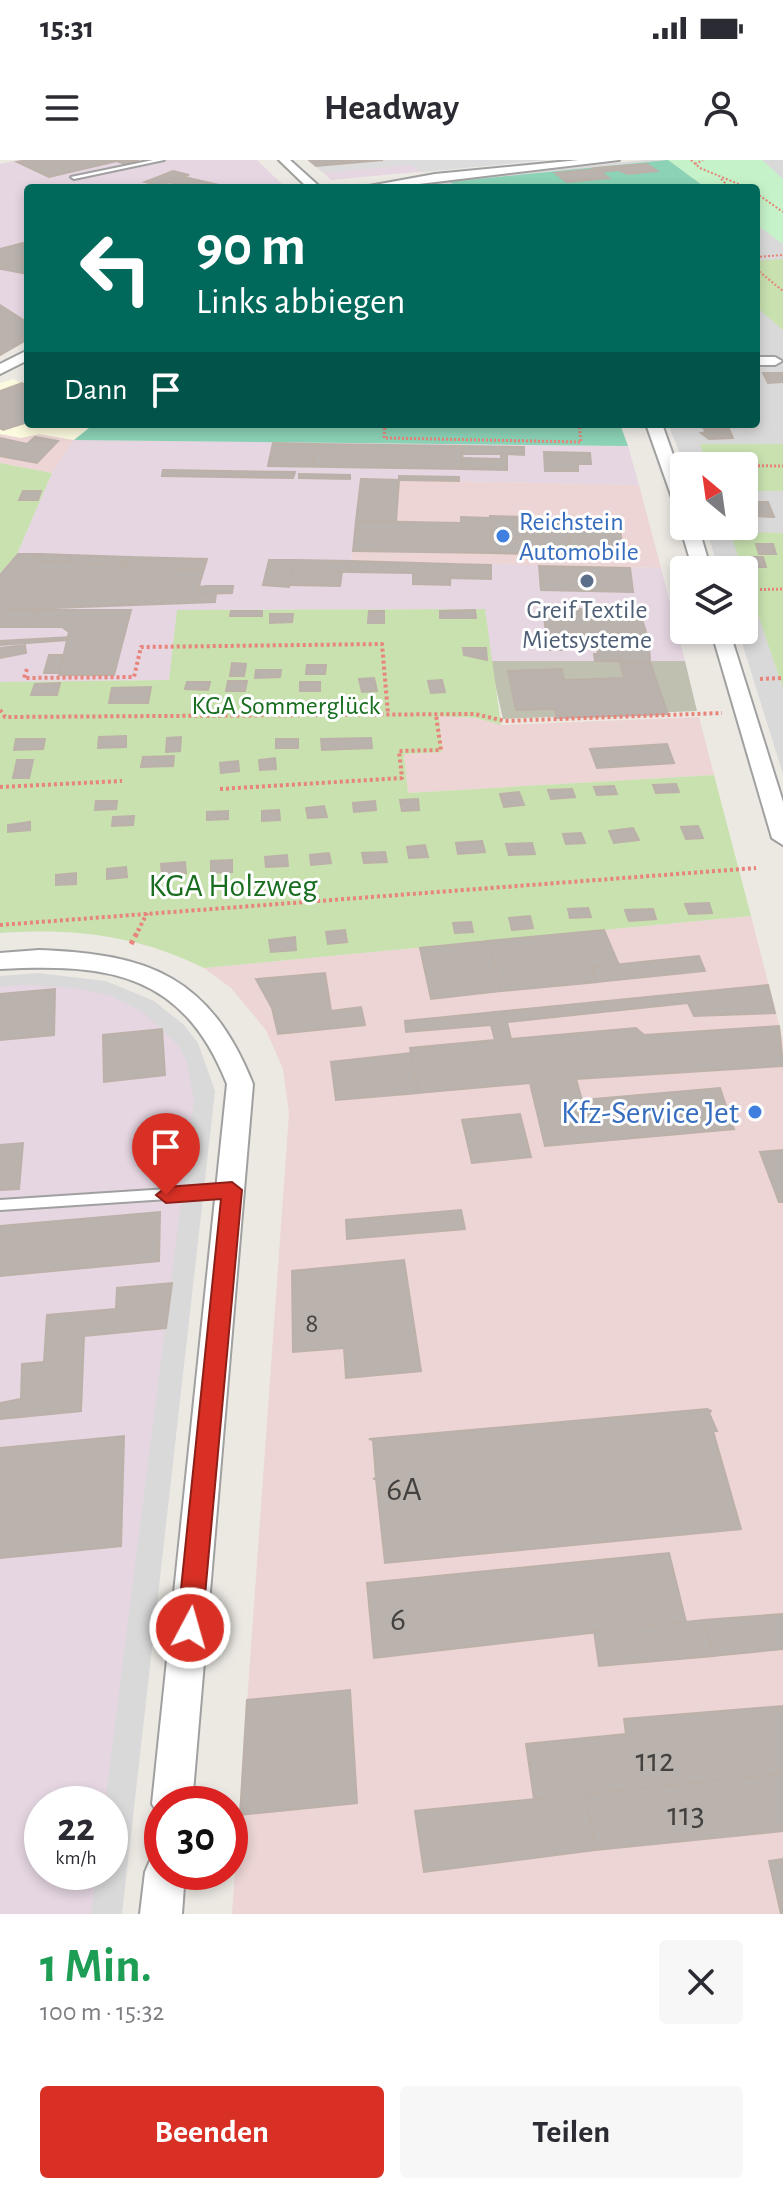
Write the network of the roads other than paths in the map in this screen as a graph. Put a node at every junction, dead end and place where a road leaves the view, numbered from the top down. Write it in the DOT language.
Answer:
graph roads {
  1 [pos="161,160"];
  2 [pos="284,160"];
  3 [pos="614,160"];
  4 [pos="74,177"];
  5 [pos="311,184"];
  6 [pos="390,184"];
  7 [pos="24,356"];
  8 [pos="760,361"];
  9 [pos="775,361"];
  10 [pos="0,370"];
  11 [pos="655,428"];
  12 [pos="670,469"];
  13 [pos="724,644"];
  14 [pos="783,838"];
  15 [pos="0,961"];
  16 [pos="232,1190"];
  17 [pos="0,1205"];
  18 [pos="174,1786"];
  19 [pos="163,1890"];
  20 [pos="161,1914"];
  1 -- 4 [label="lane"];
  2 -- 5 [label="street"];
  3 -- 6 [label="street"];
  7 -- 10 [label="street"];
  8 -- 9 [label="street"];
  11 -- 12 [label="street"];
  13 -- 14 [label="street"];
  15 -- 16 [label="street"];
  16 -- 17 [label="lane"];
  16 -- 18 [label="street"];
  19 -- 20 [label="street"];
}
